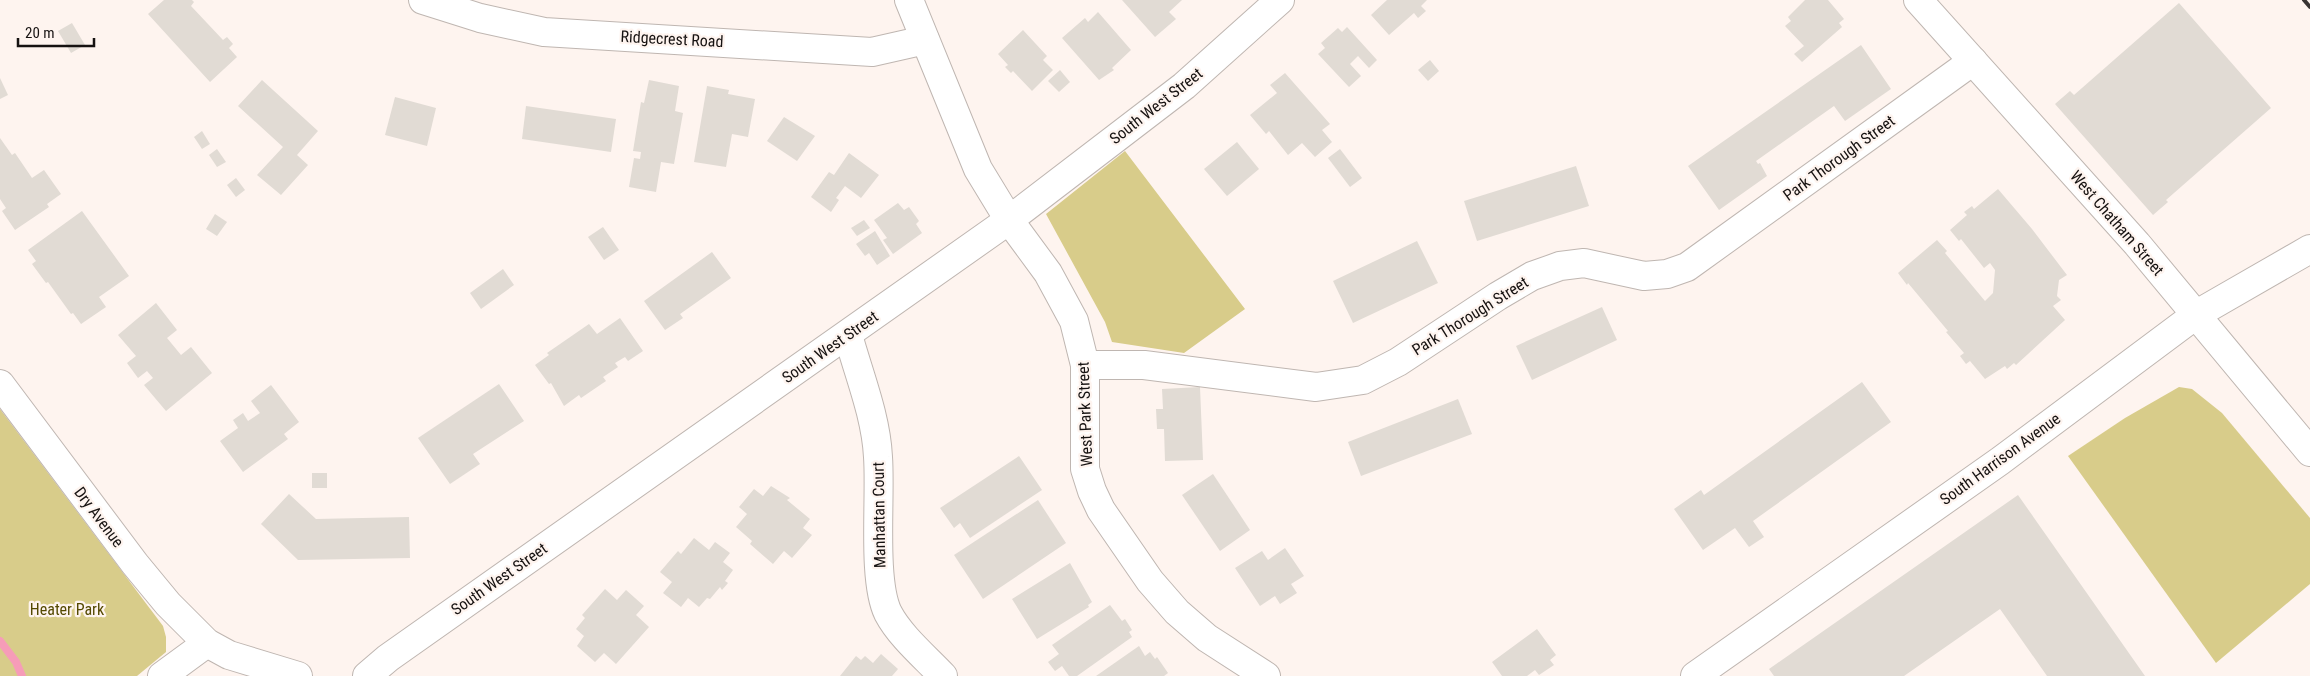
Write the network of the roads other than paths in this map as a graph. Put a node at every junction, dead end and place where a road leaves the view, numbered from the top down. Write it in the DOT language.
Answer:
graph roads {
  1 [pos="422,0"];
  2 [pos="909,0"];
  3 [pos="1280,0"];
  4 [pos="1918,0"];
  5 [pos="480,9"];
  6 [pos="925,40"];
  7 [pos="1973,61"];
  8 [pos="1009,220"];
  9 [pos="2310,249"];
  10 [pos="2197,314"];
  11 [pos="848,335"];
  12 [pos="1085,365"];
  13 [pos="0,384"];
  14 [pos="2310,452"];
  15 [pos="207,642"];
  16 [pos="162,676"];
  17 [pos="298,676"];
  18 [pos="367,676"];
  19 [pos="943,676"];
  20 [pos="1266,676"];
  21 [pos="1695,676"];
  1 -- 5 [label="street, Ridgecrest Road"];
  2 -- 6 [label="street, West Park Street"];
  3 -- 8 [label="street, South West Street"];
  4 -- 7 [label="street, West Chatham Street"];
  5 -- 6 [label="street, Ridgecrest Road"];
  6 -- 8 [label="street, West Park Street"];
  7 -- 10 [label="street, West Chatham Street"];
  7 -- 12 [label="street, Park Thorough Street"];
  8 -- 11 [label="street, South West Street"];
  8 -- 12 [label="street, West Park Street"];
  9 -- 10 [label="street, South Harrison Avenue"];
  10 -- 14 [label="street, West Chatham Street"];
  10 -- 21 [label="street, South Harrison Avenue"];
  11 -- 18 [label="street, South West Street"];
  11 -- 19 [label="street, Manhattan Court"];
  12 -- 20 [label="street, West Park Street"];
  13 -- 15 [label="street, Dry Avenue"];
  15 -- 16 [label="street"];
  15 -- 17 [label="street"];
}
